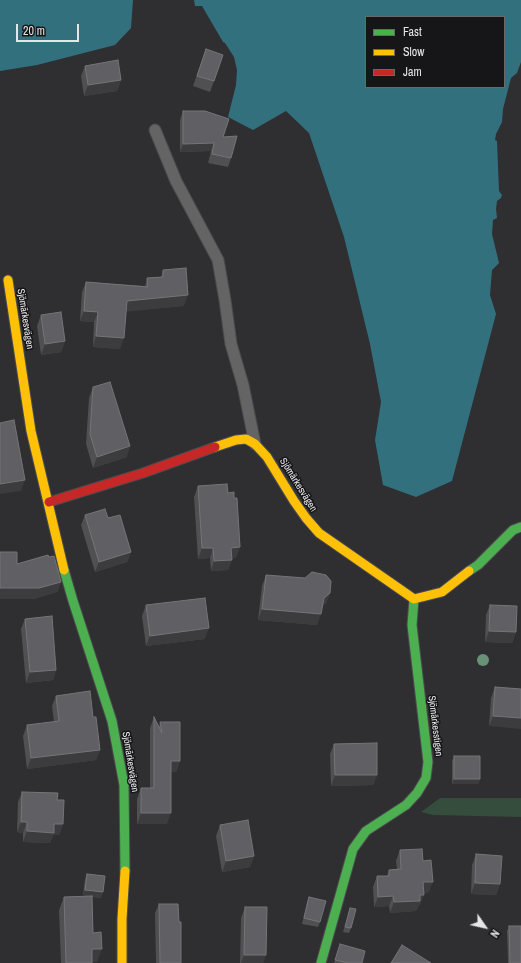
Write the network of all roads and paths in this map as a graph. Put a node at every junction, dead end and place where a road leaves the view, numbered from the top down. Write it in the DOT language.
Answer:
graph roads {
  1 [pos="156,130"];
  2 [pos="8,280"];
  3 [pos="255,444"];
  4 [pos="49,502"];
  5 [pos="521,527"];
  6 [pos="414,600"];
  7 [pos="122,963"];
  8 [pos="321,963"];
  1 -- 3 [label="lane"];
  2 -- 4 [label="street, Sjömärkesvägen"];
  3 -- 4 [label="street"];
  3 -- 6 [label="street, Sjömärkesvägen"];
  4 -- 7 [label="street, Sjömärkesvägen"];
  5 -- 6 [label="street"];
  6 -- 8 [label="street, Sjömärkesstigen"];
}
